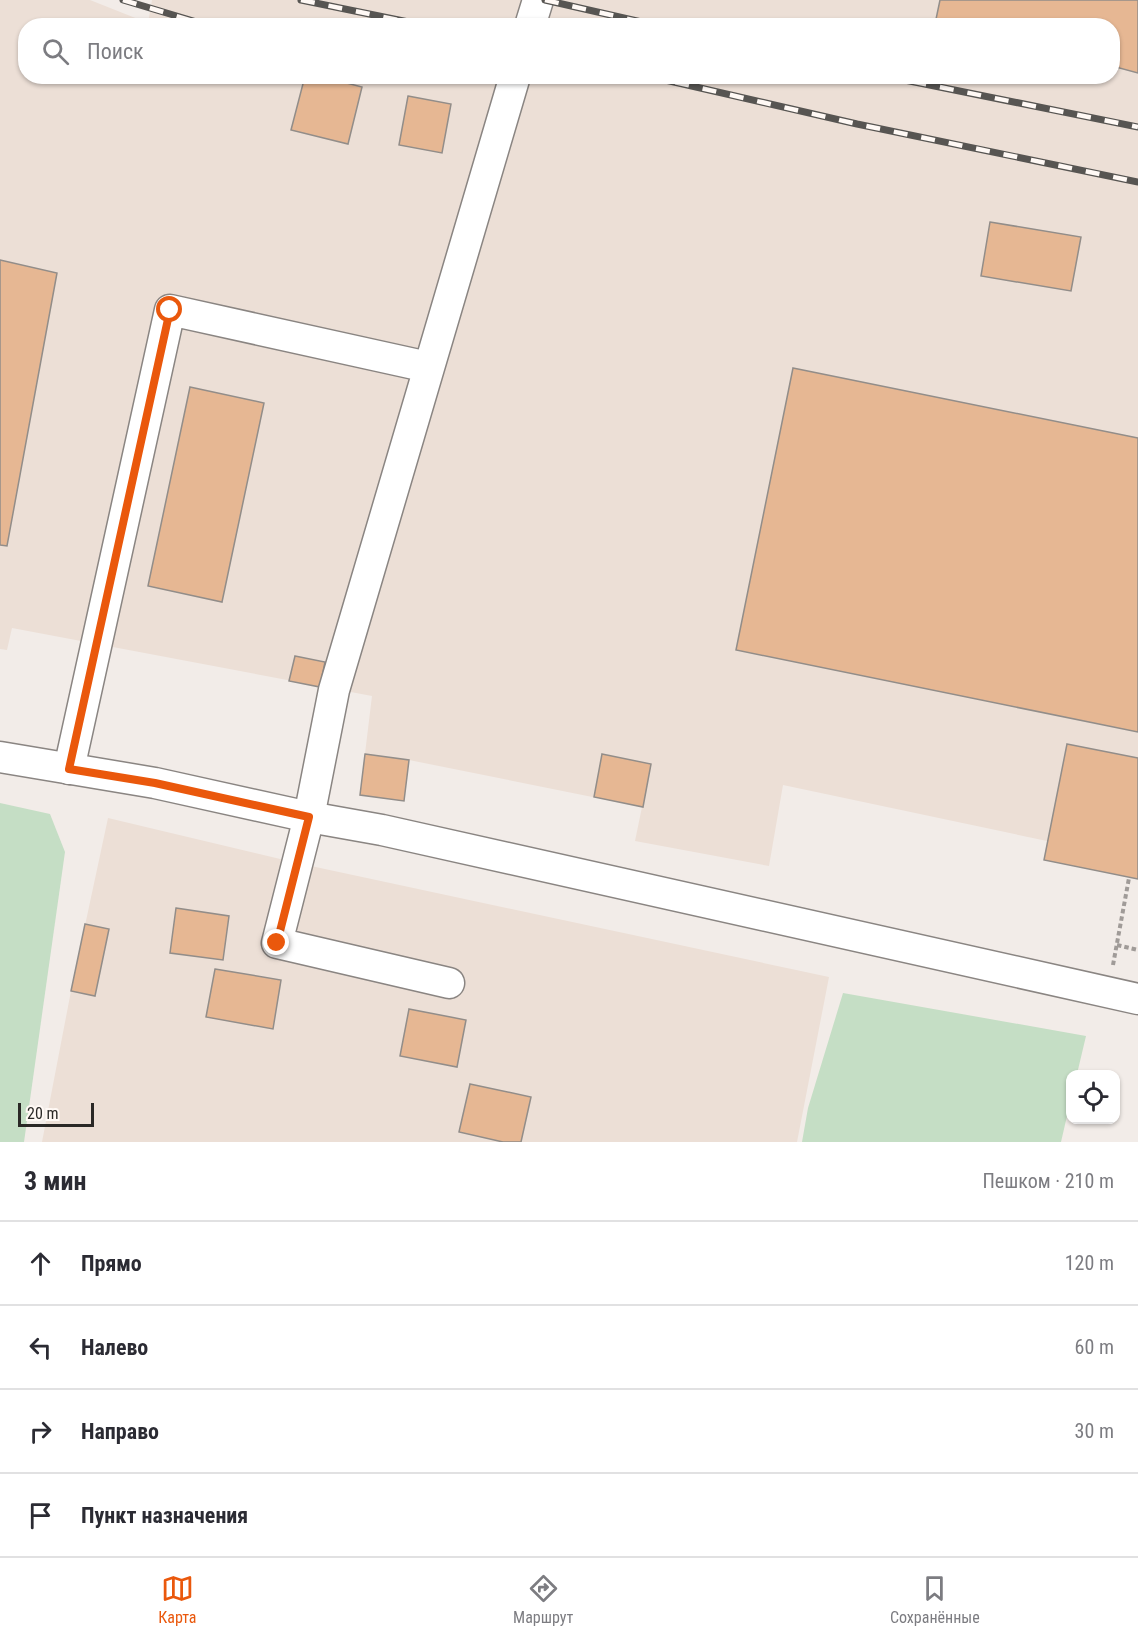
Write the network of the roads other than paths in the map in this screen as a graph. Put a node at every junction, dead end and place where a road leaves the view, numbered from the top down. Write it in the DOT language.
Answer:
graph roads {
  1 [pos="538,0"];
  2 [pos="532,18"];
  3 [pos="513,84"];
  4 [pos="428,367"];
  5 [pos="0,757"];
  6 [pos="69,769"];
  7 [pos="309,817"];
  8 [pos="449,983"];
  9 [pos="1138,999"];
  1 -- 2 [label="lane"];
  3 -- 4 [label="lane"];
  4 -- 6 [label="lane"];
  4 -- 7 [label="lane"];
  5 -- 6 [label="lane"];
  6 -- 7 [label="lane"];
  7 -- 8 [label="lane"];
  7 -- 9 [label="lane"];
}
